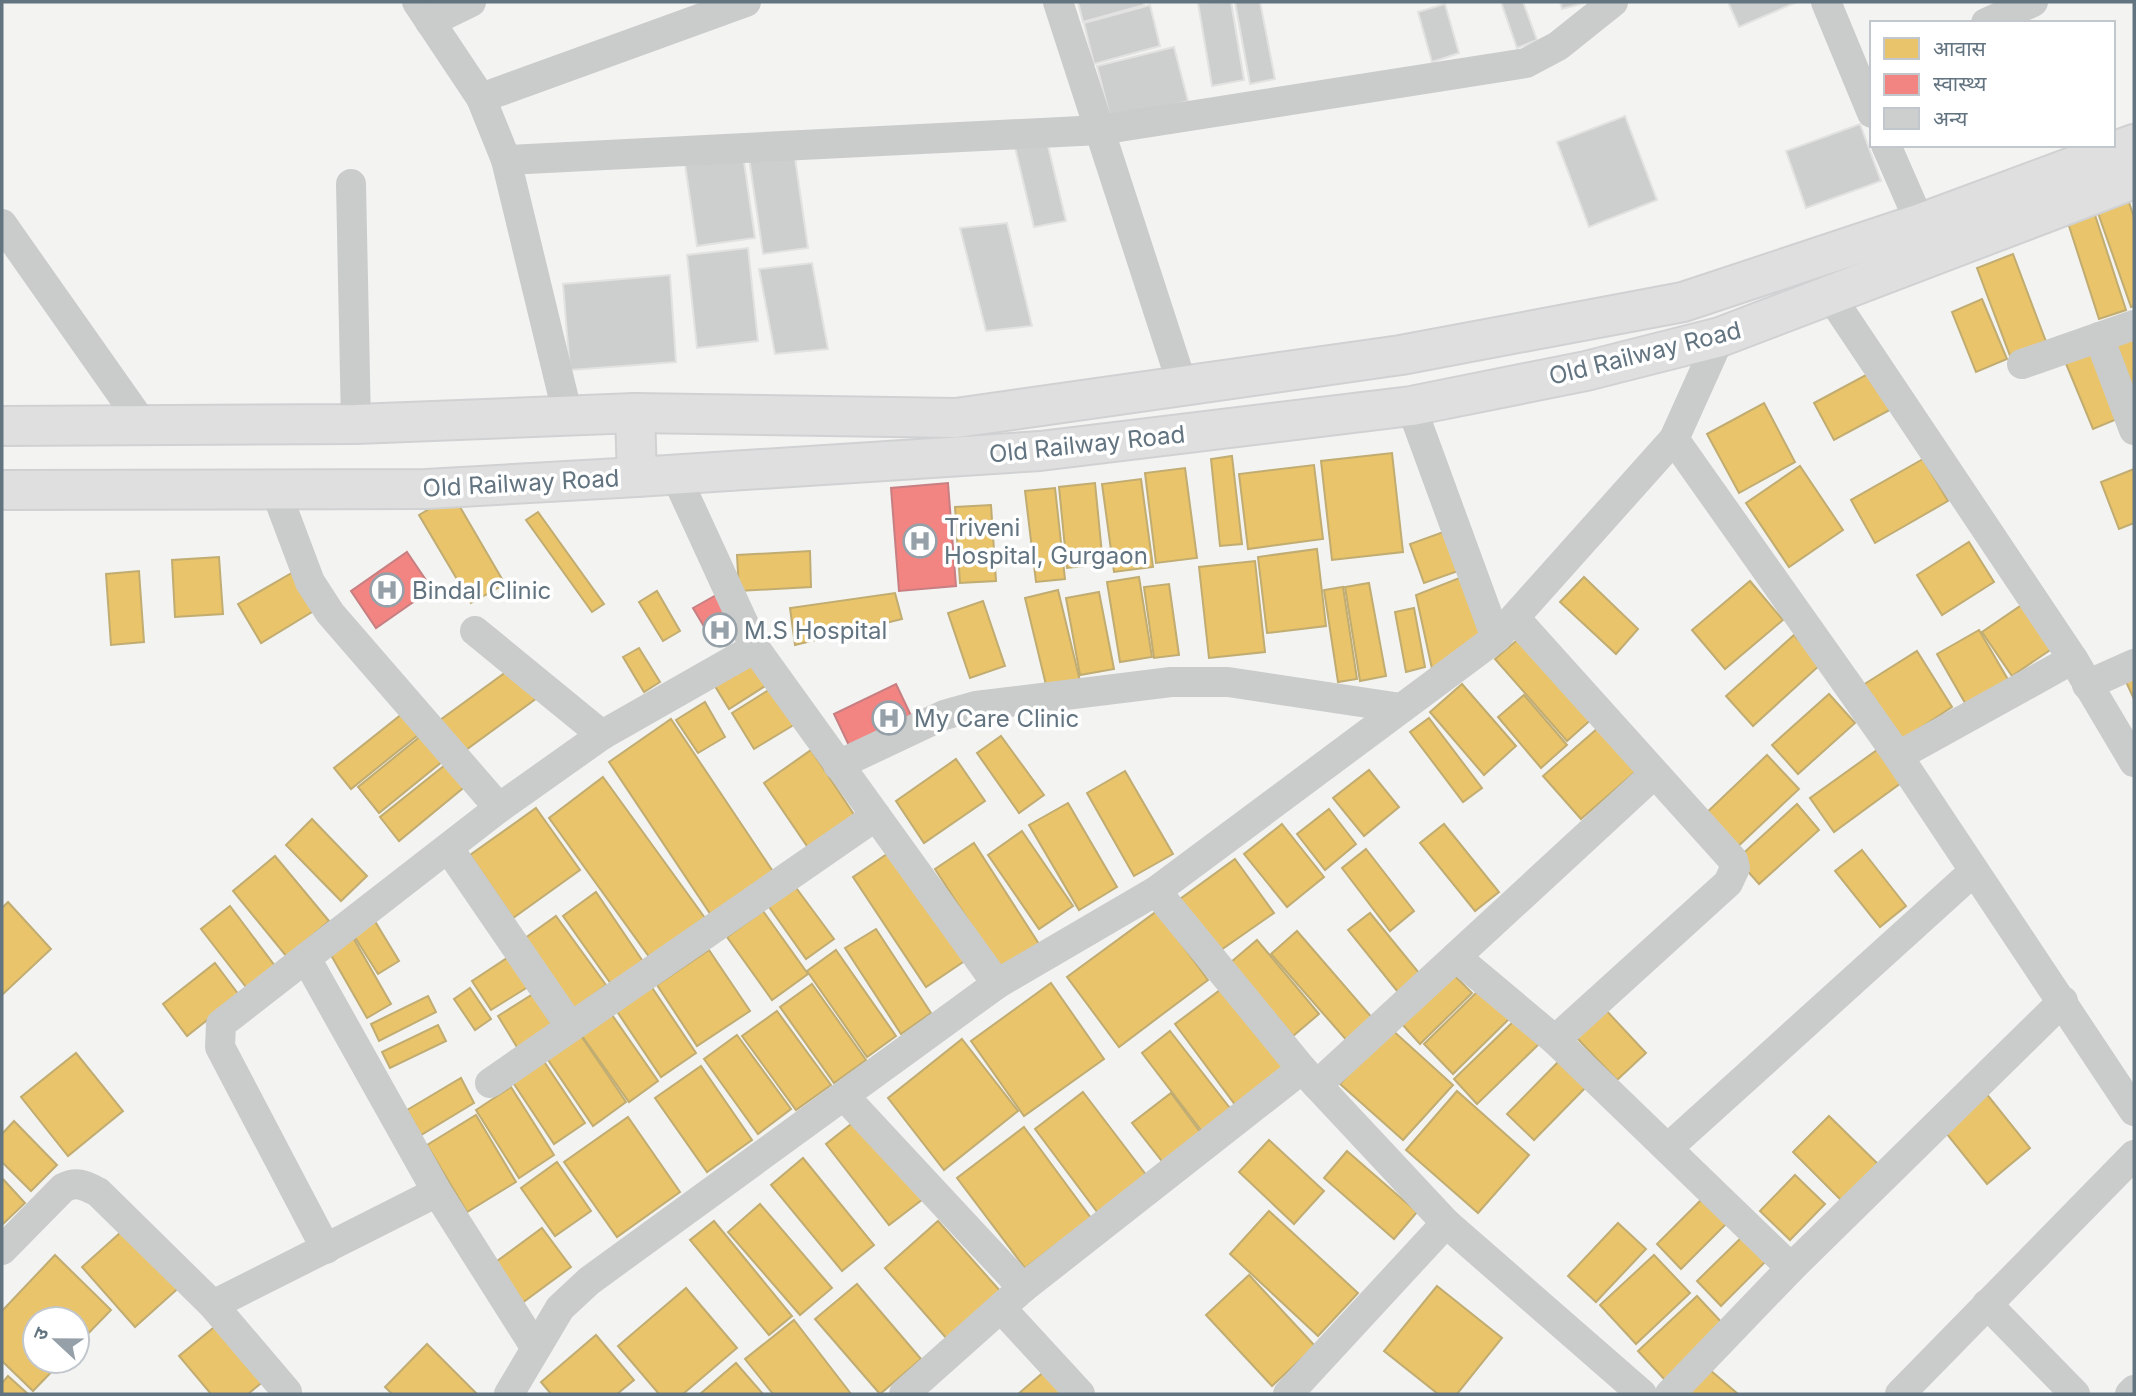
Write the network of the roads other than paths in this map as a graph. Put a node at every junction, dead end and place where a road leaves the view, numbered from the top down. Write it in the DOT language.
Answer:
graph roads {
  1 [pos="471,2"];
  2 [pos="746,2"];
  3 [pos="1058,2"];
  4 [pos="1611,2"];
  5 [pos="1826,2"];
  6 [pos="2033,2"];
  7 [pos="423,12"];
  8 [pos="1990,21"];
  9 [pos="1864,77"];
  10 [pos="481,98"];
  11 [pos="1870,105"];
  12 [pos="1100,130"];
  13 [pos="2134,144"];
  14 [pos="1887,147"];
  15 [pos="506,160"];
  16 [pos="2134,179"];
  17 [pos="351,184"];
  18 [pos="2,224"];
  19 [pos="1928,239"];
  20 [pos="1832,297"];
  21 [pos="2134,325"];
  22 [pos="1720,337"];
  23 [pos="2099,337"];
  24 [pos="2022,364"];
  25 [pos="1183,387"];
  26 [pos="1411,406"];
  27 [pos="635,413"];
  28 [pos="568,416"];
  29 [pos="142,423"];
  30 [pos="356,424"];
  31 [pos="2,426"];
  32 [pos="2134,430"];
  33 [pos="1674,439"];
  34 [pos="675,474"];
  35 [pos="637,477"];
  36 [pos="275,489"];
  37 [pos="2,490"];
  38 [pos="1506,628"];
  39 [pos="475,631"];
  40 [pos="755,648"];
  41 [pos="2134,664"];
  42 [pos="2080,672"];
  43 [pos="1401,708"];
  44 [pos="601,735"];
  45 [pos="1898,756"];
  46 [pos="2134,762"];
  47 [pos="838,765"];
  48 [pos="1654,774"];
  49 [pos="499,808"];
  50 [pos="876,816"];
  51 [pos="449,849"];
  52 [pos="1973,872"];
  53 [pos="1156,891"];
  54 [pos="1456,957"];
  55 [pos="307,960"];
  56 [pos="997,984"];
  57 [pos="2063,1000"];
  58 [pos="570,1026"];
  59 [pos="1555,1040"];
  60 [pos="1309,1077"];
  61 [pos="491,1083"];
  62 [pos="845,1097"];
  63 [pos="2134,1111"];
  64 [pos="1668,1148"];
  65 [pos="2134,1155"];
  66 [pos="437,1192"];
  67 [pos="1446,1223"];
  68 [pos="2,1250"];
  69 [pos="326,1250"];
  70 [pos="1791,1268"];
  71 [pos="1023,1288"];
  72 [pos="1987,1304"];
  73 [pos="213,1305"];
  74 [pos="1001,1308"];
  75 [pos="535,1347"];
  76 [pos="2134,1390"];
  77 [pos="517,1391"];
  78 [pos="285,1394"];
  79 [pos="904,1394"];
  80 [pos="1080,1394"];
  81 [pos="1288,1394"];
  82 [pos="1642,1394"];
  83 [pos="1670,1394"];
  84 [pos="1900,1394"];
  85 [pos="2075,1394"];
  86 [pos="2130,1394"];
  1 -- 7 [label="street"];
  2 -- 10 [label="street"];
  3 -- 12 [label="street"];
  4 -- 12 [label="street"];
  5 -- 9 [label="street"];
  6 -- 8 [label="street"];
  7 -- 10 [label="street"];
  9 -- 11 [label="street"];
  10 -- 15 [label="street"];
  12 -- 15 [label="street"];
  12 -- 25 [label="street"];
  13 -- 19 [label="main road, Old Railway Road"];
  14 -- 19 [label="street"];
  15 -- 28 [label="street"];
  16 -- 19 [label="main road, Old Railway Road"];
  17 -- 30 [label="street"];
  18 -- 29 [label="street"];
  19 -- 20 [label="main road, Old Railway Road"];
  19 -- 25 [label="main road, Old Railway Road"];
  20 -- 22 [label="main road, Old Railway Road"];
  20 -- 42 [label="street"];
  21 -- 23 [label="street"];
  22 -- 26 [label="main road, Old Railway Road"];
  22 -- 33 [label="street"];
  23 -- 24 [label="street"];
  23 -- 32 [label="street"];
  25 -- 27 [label="main road, Old Railway Road"];
  26 -- 34 [label="main road, Old Railway Road"];
  26 -- 38 [label="street"];
  27 -- 28 [label="main road, Old Railway Road"];
  27 -- 35 [label="main road"];
  28 -- 30 [label="main road, Old Railway Road"];
  29 -- 30 [label="main road, Old Railway Road"];
  29 -- 31 [label="main road, Old Railway Road"];
  33 -- 38 [label="street"];
  33 -- 45 [label="street"];
  34 -- 35 [label="main road, Old Railway Road"];
  34 -- 40 [label="street"];
  35 -- 36 [label="main road, Old Railway Road"];
  36 -- 37 [label="main road, Old Railway Road"];
  36 -- 49 [label="street"];
  38 -- 43 [label="street"];
  38 -- 48 [label="street"];
  39 -- 44 [label="street"];
  40 -- 44 [label="street"];
  40 -- 47 [label="street"];
  41 -- 42 [label="street"];
  42 -- 45 [label="street"];
  42 -- 46 [label="street"];
  43 -- 47 [label="street"];
  43 -- 53 [label="street"];
  44 -- 49 [label="street"];
  45 -- 52 [label="street"];
  47 -- 50 [label="street"];
  48 -- 54 [label="street"];
  48 -- 59 [label="street"];
  49 -- 51 [label="street"];
  50 -- 56 [label="street"];
  50 -- 58 [label="street"];
  51 -- 55 [label="street"];
  51 -- 58 [label="street"];
  52 -- 57 [label="street"];
  52 -- 64 [label="street"];
  53 -- 56 [label="street"];
  53 -- 60 [label="street"];
  54 -- 59 [label="street"];
  54 -- 60 [label="street"];
  55 -- 66 [label="street"];
  55 -- 69 [label="street"];
  56 -- 62 [label="street"];
  57 -- 63 [label="street"];
  57 -- 70 [label="street"];
  58 -- 61 [label="street"];
  59 -- 64 [label="street"];
  60 -- 67 [label="street"];
  60 -- 71 [label="street"];
  62 -- 71 [label="street"];
  62 -- 75 [label="street"];
  64 -- 70 [label="street"];
  65 -- 72 [label="street"];
  66 -- 69 [label="street"];
  66 -- 75 [label="street"];
  67 -- 81 [label="street"];
  67 -- 82 [label="street"];
  68 -- 73 [label="street"];
  69 -- 73 [label="street"];
  70 -- 83 [label="street"];
  71 -- 74 [label="street"];
  72 -- 84 [label="street"];
  72 -- 85 [label="street"];
  73 -- 78 [label="street"];
  74 -- 79 [label="street"];
  74 -- 80 [label="street"];
  75 -- 77 [label="street"];
  76 -- 86 [label="street"];
}
